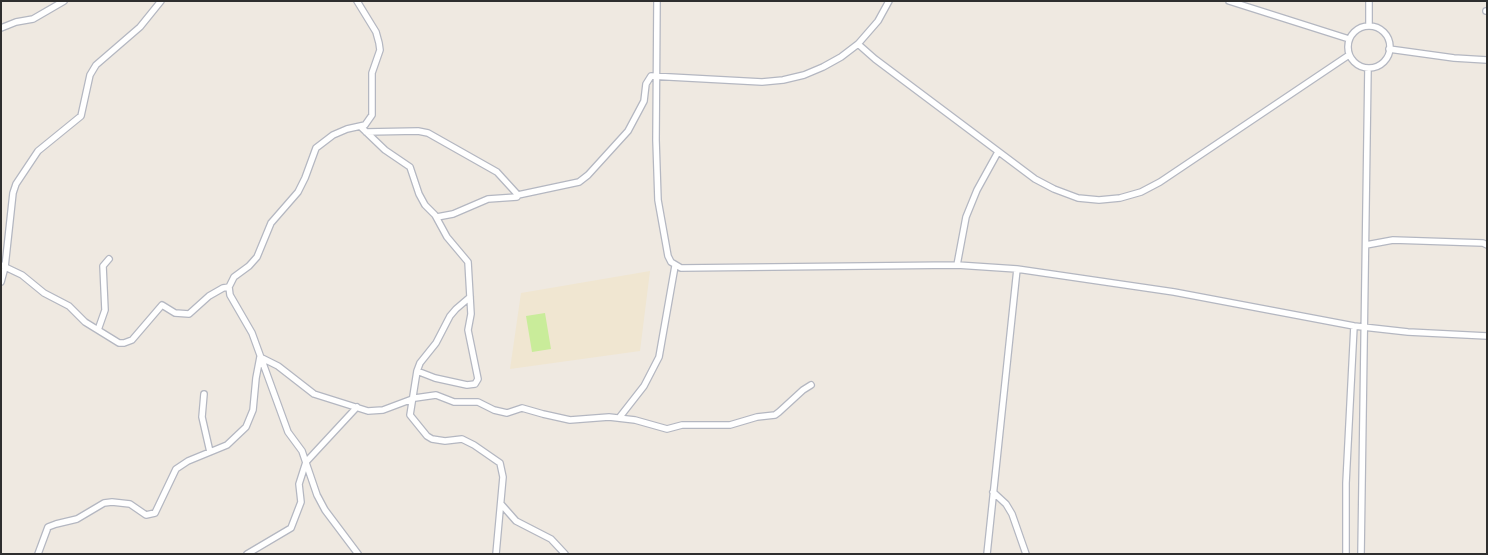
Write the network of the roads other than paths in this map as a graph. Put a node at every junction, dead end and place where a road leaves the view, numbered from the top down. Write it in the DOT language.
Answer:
graph roads {
  1 [pos="64,1"];
  2 [pos="161,1"];
  3 [pos="357,1"];
  4 [pos="657,1"];
  5 [pos="889,1"];
  6 [pos="1229,1"];
  7 [pos="1369,1"];
  8 [pos="1369,26"];
  9 [pos="1,28"];
  10 [pos="1349,39"];
  11 [pos="858,44"];
  12 [pos="1389,49"];
  13 [pos="1349,55"];
  14 [pos="1487,60"];
  15 [pos="1368,68"];
  16 [pos="658,77"];
  17 [pos="361,127"];
  18 [pos="366,132"];
  19 [pos="998,152"];
  20 [pos="518,195"];
  21 [pos="437,217"];
  22 [pos="1366,245"];
  23 [pos="1487,245"];
  24 [pos="109,259"];
  25 [pos="957,265"];
  26 [pos="3,266"];
  27 [pos="675,266"];
  28 [pos="1017,269"];
  29 [pos="1,282"];
  30 [pos="228,287"];
  31 [pos="470,297"];
  32 [pos="1354,326"];
  33 [pos="1364,327"];
  34 [pos="98,330"];
  35 [pos="1487,336"];
  36 [pos="260,357"];
  37 [pos="416,371"];
  38 [pos="811,385"];
  39 [pos="204,394"];
  40 [pos="411,400"];
  41 [pos="357,407"];
  42 [pos="619,418"];
  43 [pos="210,452"];
  44 [pos="306,462"];
  45 [pos="993,492"];
  46 [pos="501,504"];
  47 [pos="38,554"];
  48 [pos="247,554"];
  49 [pos="358,554"];
  50 [pos="496,554"];
  51 [pos="565,554"];
  52 [pos="987,554"];
  53 [pos="1026,554"];
  54 [pos="1346,554"];
  55 [pos="1361,554"];
  1 -- 9 [label="street"];
  2 -- 26 [label="street"];
  3 -- 17 [label="street"];
  4 -- 16 [label="street"];
  5 -- 11 [label="street"];
  6 -- 10 [label="street"];
  7 -- 8 [label="street"];
  8 -- 10 [label="street"];
  8 -- 12 [label="street"];
  10 -- 13 [label="street"];
  11 -- 16 [label="street"];
  11 -- 19 [label="street"];
  12 -- 14 [label="street"];
  12 -- 15 [label="street"];
  13 -- 15 [label="street"];
  13 -- 19 [label="street"];
  15 -- 22 [label="street"];
  16 -- 20 [label="street"];
  16 -- 27 [label="street"];
  17 -- 18 [label="street"];
  17 -- 30 [label="street"];
  18 -- 20 [label="street"];
  18 -- 21 [label="street"];
  19 -- 25 [label="street"];
  20 -- 21 [label="street"];
  21 -- 31 [label="street"];
  22 -- 23 [label="street"];
  22 -- 33 [label="street"];
  24 -- 34 [label="street"];
  25 -- 27 [label="street"];
  25 -- 28 [label="street"];
  26 -- 29 [label="street"];
  26 -- 34 [label="street"];
  27 -- 42 [label="street"];
  28 -- 32 [label="street"];
  28 -- 45 [label="street"];
  30 -- 34 [label="street"];
  30 -- 36 [label="street"];
  31 -- 37 [label="street"];
  31 -- 37 [label="street"];
  32 -- 33 [label="street"];
  32 -- 54 [label="street"];
  33 -- 35 [label="street"];
  33 -- 55 [label="street"];
  36 -- 41 [label="street"];
  36 -- 43 [label="street"];
  36 -- 44 [label="street"];
  37 -- 40 [label="street"];
  38 -- 42 [label="street"];
  39 -- 43 [label="street"];
  40 -- 41 [label="street"];
  40 -- 42 [label="street"];
  40 -- 46 [label="street"];
  41 -- 44 [label="street"];
  43 -- 47 [label="street"];
  44 -- 48 [label="street"];
  44 -- 49 [label="street"];
  45 -- 52 [label="street"];
  45 -- 53 [label="street"];
  46 -- 50 [label="street"];
  46 -- 51 [label="street"];
}
